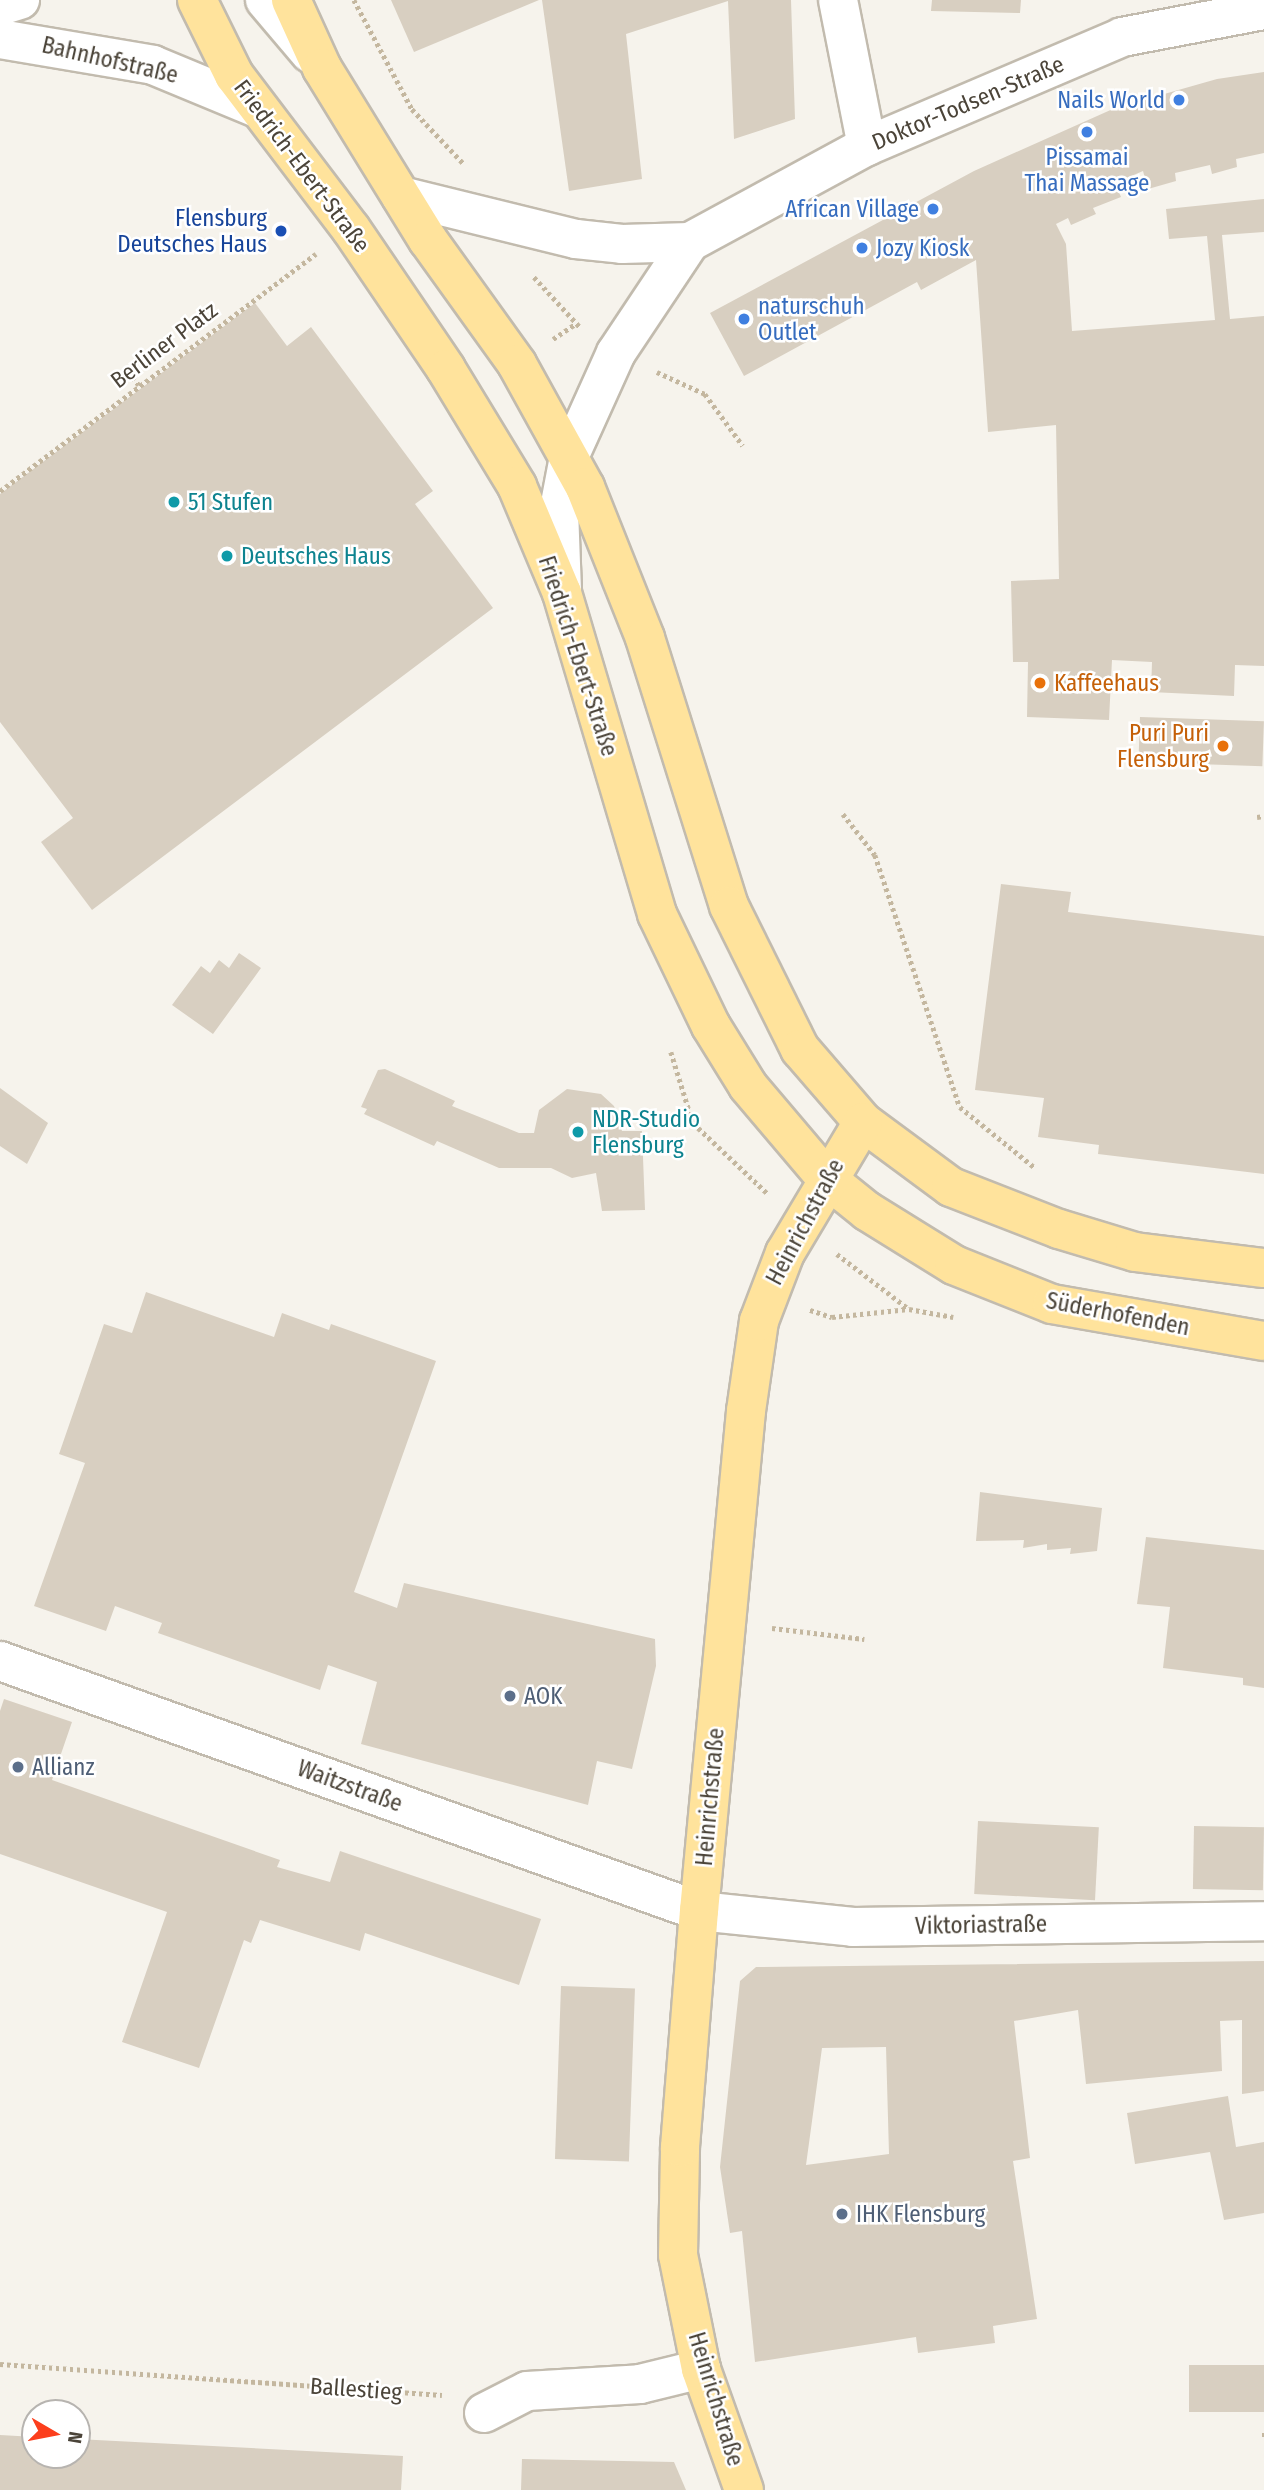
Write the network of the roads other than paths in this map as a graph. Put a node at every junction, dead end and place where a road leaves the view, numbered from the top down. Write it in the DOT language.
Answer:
graph roads {
  1 [pos="20,0"];
  2 [pos="197,0"];
  3 [pos="265,0"];
  4 [pos="291,0"];
  5 [pos="838,0"];
  6 [pos="0,6"];
  7 [pos="1264,10"];
  8 [pos="0,39"];
  9 [pos="322,68"];
  10 [pos="257,108"];
  11 [pos="867,146"];
  12 [pos="401,196"];
  13 [pos="690,242"];
  14 [pos="569,457"];
  15 [pos="562,593"];
  16 [pos="863,1122"];
  17 [pos="826,1178"];
  18 [pos="867,1211"];
  19 [pos="1264,1268"];
  20 [pos="1264,1341"];
  21 [pos="0,1661"];
  22 [pos="699,1911"];
  23 [pos="1264,1921"];
  24 [pos="701,2369"];
  25 [pos="484,2413"];
  26 [pos="744,2490"];
  1 -- 6 [label="street"];
  2 -- 10 [label="main road, Friedrich-Ebert-Straße"];
  3 -- 9 [label="street"];
  4 -- 9 [label="main road"];
  5 -- 11 [label="street"];
  7 -- 11 [label="street, Doktor-Todsen-Straße"];
  8 -- 10 [label="street, Bahnhofstraße"];
  9 -- 12 [label="main road"];
  10 -- 15 [label="main road, Friedrich-Ebert-Straße"];
  11 -- 13 [label="street, Doktor-Todsen-Straße"];
  12 -- 13 [label="street, Doktor-Todsen-Straße"];
  12 -- 14 [label="main road"];
  13 -- 14 [label="street, Doktor-Todsen-Straße"];
  14 -- 15 [label="street, Doktor-Todsen-Straße"];
  14 -- 16 [label="main road"];
  15 -- 17 [label="main road, Friedrich-Ebert-Straße"];
  16 -- 17 [label="main road, Heinrichstraße"];
  16 -- 19 [label="main road"];
  17 -- 18 [label="main road, Friedrich-Ebert-Straße"];
  17 -- 22 [label="main road, Heinrichstraße"];
  18 -- 20 [label="main road, Süderhofenden"];
  21 -- 22 [label="street, Waitzstraße"];
  22 -- 23 [label="street, Viktoriastraße"];
  22 -- 24 [label="main road, Heinrichstraße"];
  24 -- 25 [label="street"];
  24 -- 26 [label="main road, Heinrichstraße"];
}
